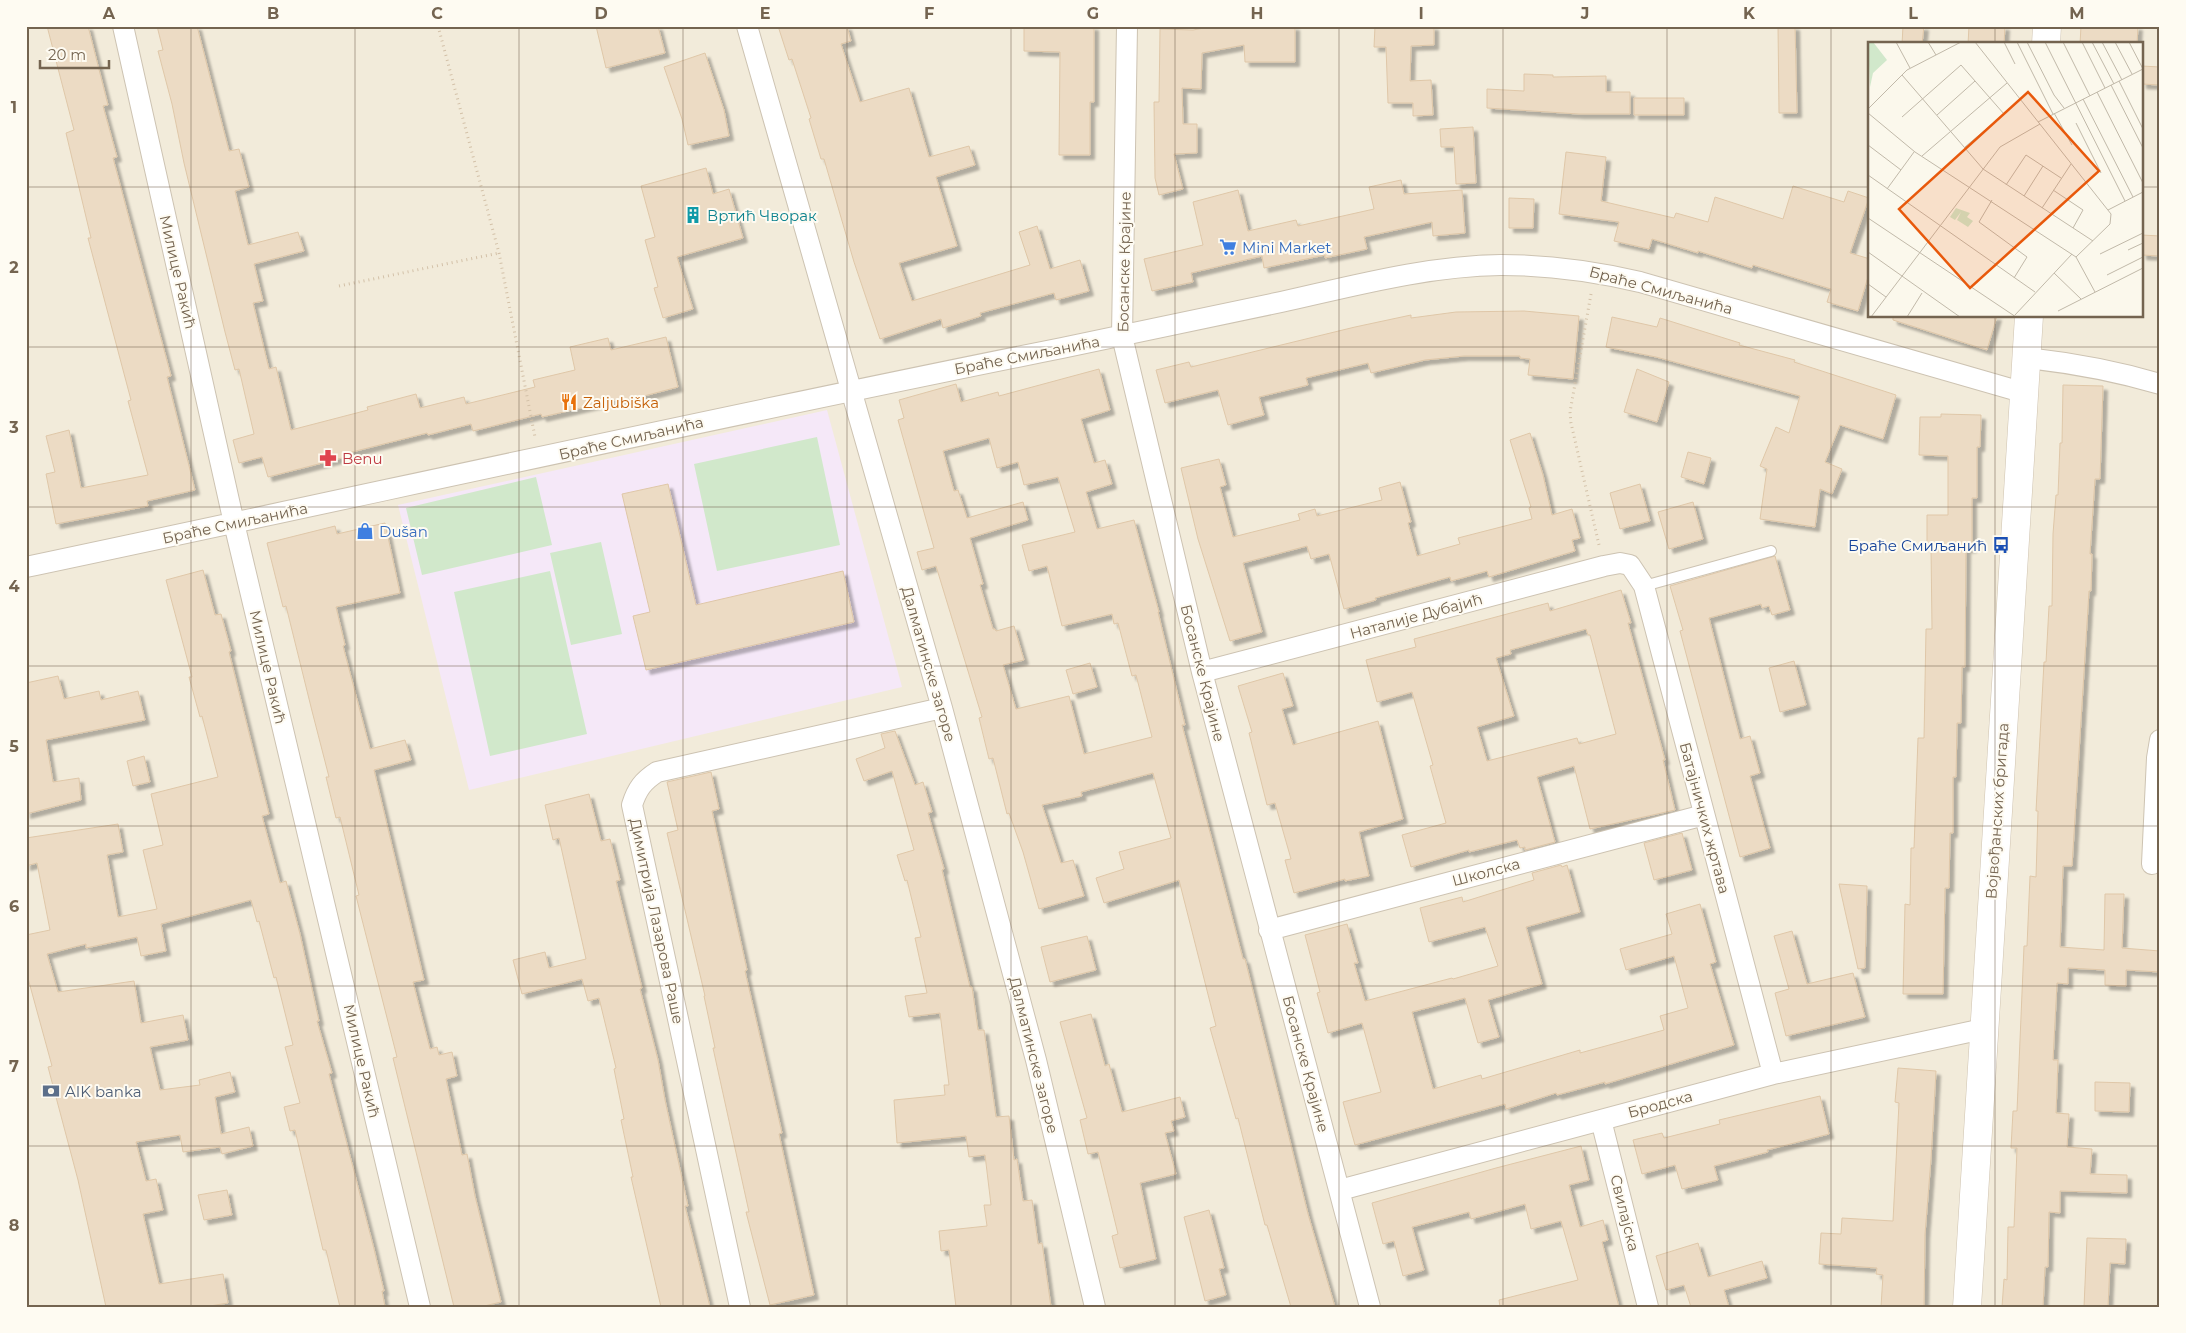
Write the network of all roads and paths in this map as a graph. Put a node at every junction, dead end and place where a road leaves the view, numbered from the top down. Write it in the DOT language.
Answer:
graph roads {
  1 [pos="123,26"];
  2 [pos="438,26"];
  3 [pos="747,26"];
  4 [pos="1127,26"];
  5 [pos="2047,26"];
  6 [pos="2046,42"];
  7 [pos="499,253"];
  8 [pos="1594,271"];
  9 [pos="339,286"];
  10 [pos="2030,318"];
  11 [pos="1122,336"];
  12 [pos="2027,358"];
  13 [pos="2160,384"];
  14 [pos="850,390"];
  15 [pos="2025,393"];
  16 [pos="540,458"];
  17 [pos="234,523"];
  18 [pos="1771,551"];
  19 [pos="1604,566"];
  20 [pos="1630,566"];
  21 [pos="26,567"];
  22 [pos="1644,586"];
  23 [pos="1202,672"];
  24 [pos="942,708"];
  25 [pos="2160,740"];
  26 [pos="1704,815"];
  27 [pos="2152,864"];
  28 [pos="1269,930"];
  29 [pos="1983,1029"];
  30 [pos="1773,1074"];
  31 [pos="1601,1120"];
  32 [pos="1340,1190"];
  33 [pos="420,1307"];
  34 [pos="740,1307"];
  35 [pos="1095,1307"];
  36 [pos="1370,1307"];
  37 [pos="1648,1307"];
  38 [pos="1967,1307"];
  1 -- 17 [label="street, Милице Ракић"];
  2 -- 7 [label="path"];
  3 -- 14 [label="street, Далматинске загоре"];
  4 -- 11 [label="street, Босанске Крајине"];
  5 -- 6 [label="street"];
  7 -- 9 [label="path"];
  7 -- 16 [label="path"];
  8 -- 11 [label="street, Браће Смиљанића"];
  8 -- 15 [label="street, Браће Смиљанића"];
  8 -- 19 [label="path"];
  10 -- 12 [label="street, Војвођанских бригада"];
  11 -- 14 [label="street, Браће Смиљанића"];
  11 -- 23 [label="street, Босанске Крајине"];
  12 -- 13 [label="street"];
  12 -- 15 [label="street, Војвођанских бригада"];
  14 -- 16 [label="street, Браће Смиљанића"];
  14 -- 24 [label="street, Далматинске загоре"];
  15 -- 29 [label="street, Војвођанских бригада"];
  16 -- 17 [label="street, Браће Смиљанића"];
  17 -- 21 [label="street, Браће Смиљанића"];
  17 -- 33 [label="street, Милице Ракић"];
  18 -- 22 [label="lane"];
  19 -- 20 [label="street, Наталије Дубајић"];
  19 -- 23 [label="street, Наталије Дубајић"];
  20 -- 22 [label="street, Батајничких жртава"];
  22 -- 26 [label="street, Батајничких жртава"];
  23 -- 28 [label="street, Босанске Крајине"];
  24 -- 34 [label="street, Димитрија Лазарова Раше"];
  24 -- 35 [label="street, Далматинске загоре"];
  25 -- 27 [label="street"];
  26 -- 28 [label="street, Школска"];
  26 -- 30 [label="street, Батајничких жртава"];
  28 -- 32 [label="street, Босанске Крајине"];
  29 -- 30 [label="street, Бродска"];
  29 -- 38 [label="street, Војвођанских бригада"];
  30 -- 31 [label="street, Бродска"];
  31 -- 32 [label="street, Бродска"];
  31 -- 37 [label="street, Свилајска"];
  32 -- 36 [label="street, Босанске Крајине"];
}
